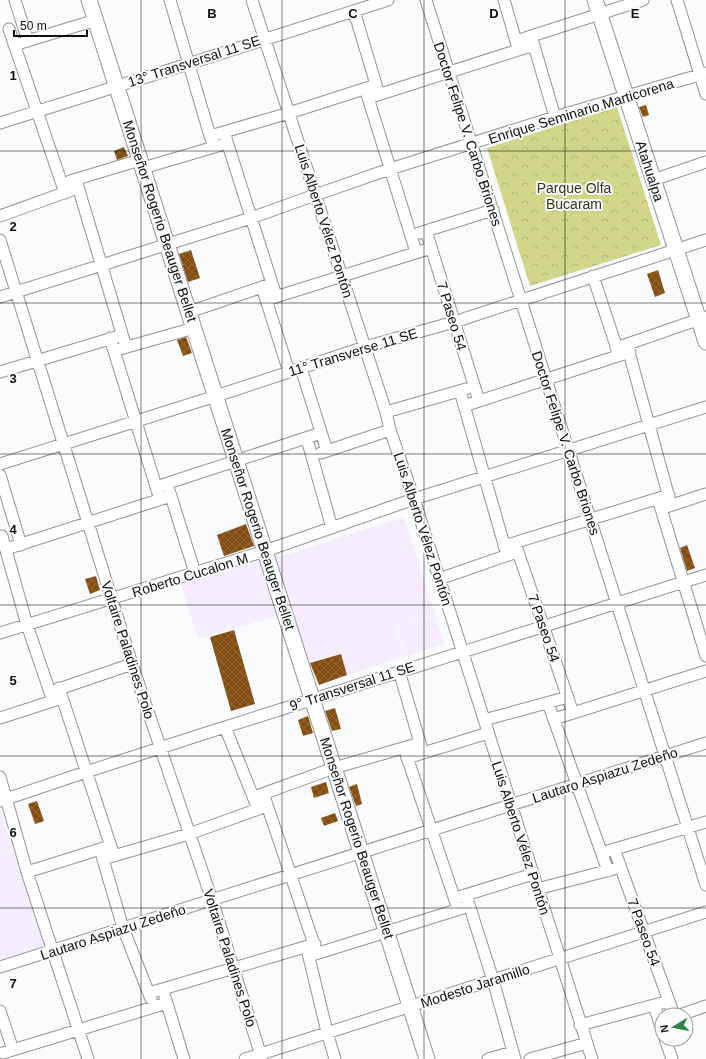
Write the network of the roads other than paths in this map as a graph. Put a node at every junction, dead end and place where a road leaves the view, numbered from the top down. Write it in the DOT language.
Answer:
graph roads {
  1 [pos="15,0"];
  2 [pos="170,0"];
  3 [pos="252,0"];
  4 [pos="388,0"];
  5 [pos="426,0"];
  6 [pos="504,0"];
  7 [pos="595,0"];
  8 [pos="643,0"];
  9 [pos="677,0"];
  10 [pos="93,1"];
  11 [pos="354,11"];
  12 [pos="600,14"];
  13 [pos="96,20"];
  14 [pos="23,24"];
  15 [pos="5,31"];
  16 [pos="265,39"];
  17 [pos="28,40"];
  18 [pos="532,41"];
  19 [pos="14,45"];
  20 [pos="517,45"];
  21 [pos="188,64"];
  22 [pos="449,72"];
  23 [pos="703,74"];
  24 [pos="117,86"];
  25 [pos="378,90"];
  26 [pos="367,94"];
  27 [pos="706,94"];
  28 [pos="627,97"];
  29 [pos="37,111"];
  30 [pos="289,113"];
  31 [pos="555,117"];
  32 [pos="0,123"];
  33 [pos="224,132"];
  34 [pos="213,142"];
  35 [pos="228,143"];
  36 [pos="471,144"];
  37 [pos="706,162"];
  38 [pos="141,164"];
  39 [pos="390,169"];
  40 [pos="653,180"];
  41 [pos="77,184"];
  42 [pos="64,188"];
  43 [pos="315,195"];
  44 [pos="492,210"];
  45 [pos="0,216"];
  46 [pos="251,218"];
  47 [pos="426,231"];
  48 [pos="411,236"];
  49 [pos="0,240"];
  50 [pos="706,240"];
  51 [pos="167,244"];
  52 [pos="431,248"];
  53 [pos="675,249"];
  54 [pos="416,252"];
  55 [pos="101,265"];
  56 [pos="342,276"];
  57 [pos="593,276"];
  58 [pos="267,286"];
  59 [pos="17,292"];
  60 [pos="0,297"];
  61 [pos="271,298"];
  62 [pos="521,299"];
  63 [pos="189,312"];
  64 [pos="702,318"];
  65 [pos="454,322"];
  66 [pos="194,328"];
  67 [pos="122,335"];
  68 [pos="110,338"];
  69 [pos="706,342"];
  70 [pos="126,347"];
  71 [pos="365,347"];
  72 [pos="623,350"];
  73 [pos="114,351"];
  74 [pos="38,360"];
  75 [pos="301,368"];
  76 [pos="0,372"];
  77 [pos="289,372"];
  78 [pos="546,379"];
  79 [pos="475,387"];
  80 [pos="460,391"];
  81 [pos="216,396"];
  82 [pos="479,401"];
  83 [pos="464,406"];
  84 [pos="706,407"];
  85 [pos="386,412"];
  86 [pos="136,421"];
  87 [pos="650,425"];
  88 [pos="390,430"];
  89 [pos="321,433"];
  90 [pos="307,439"];
  91 [pos="63,444"];
  92 [pos="568,450"];
  93 [pos="327,451"];
  94 [pos="311,457"];
  95 [pos="237,461"];
  96 [pos="0,464"];
  97 [pos="0,475"];
  98 [pos="484,477"];
  99 [pos="167,483"];
  100 [pos="156,487"];
  101 [pos="706,494"];
  102 [pos="171,496"];
  103 [pos="414,499"];
  104 [pos="160,500"];
  105 [pos="665,502"];
  106 [pos="590,519"];
  107 [pos="88,523"];
  108 [pos="332,528"];
  109 [pos="17,531"];
  110 [pos="1,536"];
  111 [pos="21,544"];
  112 [pos="6,549"];
  113 [pos="511,549"];
  114 [pos="266,551"];
  115 [pos="195,573"];
  116 [pos="706,575"];
  117 [pos="439,579"];
  118 [pos="684,582"];
  119 [pos="112,599"];
  120 [pos="616,602"];
  121 [pos="27,625"];
  122 [pos="544,626"];
  123 [pos="0,633"];
  124 [pos="462,652"];
  125 [pos="706,655"];
  126 [pos="132,664"];
  127 [pos="399,671"];
  128 [pos="706,671"];
  129 [pos="644,691"];
  130 [pos="56,695"];
  131 [pos="568,697"];
  132 [pos="312,699"];
  133 [pos="548,703"];
  134 [pos="573,713"];
  135 [pos="0,718"];
  136 [pos="554,719"];
  137 [pos="484,720"];
  138 [pos="226,727"];
  139 [pos="488,733"];
  140 [pos="706,743"];
  141 [pos="160,748"];
  142 [pos="422,748"];
  143 [pos="406,753"];
  144 [pos="665,756"];
  145 [pos="334,768"];
  146 [pos="86,772"];
  147 [pos="0,777"];
  148 [pos="577,784"];
  149 [pos="259,795"];
  150 [pos="3,800"];
  151 [pos="511,805"];
  152 [pos="262,807"];
  153 [pos="706,822"];
  154 [pos="688,828"];
  155 [pos="431,830"];
  156 [pos="189,834"];
  157 [pos="614,849"];
  158 [pos="107,852"];
  159 [pos="601,852"];
  160 [pos="361,853"];
  161 [pos="621,868"];
  162 [pos="608,871"];
  163 [pos="27,872"];
  164 [pos="533,874"];
  165 [pos="291,876"];
  166 [pos="706,885"];
  167 [pos="538,889"];
  168 [pos="212,900"];
  169 [pos="468,900"];
  170 [pos="456,904"];
  171 [pos="706,912"];
  172 [pos="123,928"];
  173 [pos="386,932"];
  174 [pos="645,932"];
  175 [pos="312,950"];
  176 [pos="53,951"];
  177 [pos="560,959"];
  178 [pos="0,967"];
  179 [pos="233,968"];
  180 [pos="493,980"];
  181 [pos="163,989"];
  182 [pos="148,993"];
  183 [pos="669,1001"];
  184 [pos="167,1003"];
  185 [pos="654,1005"];
  186 [pos="410,1006"];
  187 [pos="706,1006"];
  188 [pos="154,1007"];
  189 [pos="671,1007"];
  190 [pos="694,1010"];
  191 [pos="0,1011"];
  192 [pos="580,1025"];
  193 [pos="78,1030"];
  194 [pos="327,1032"];
  195 [pos="587,1043"];
  196 [pos="668,1047"];
  197 [pos="5,1048"];
  198 [pos="508,1056"];
  199 [pos="261,1057"];
  200 [pos="88,1059"];
  201 [pos="184,1059"];
  202 [pos="245,1059"];
  203 [pos="335,1059"];
  204 [pos="427,1059"];
  205 [pos="488,1059"];
  206 [pos="530,1059"];
  207 [pos="592,1059"];
  208 [pos="672,1059"];
  1 -- 14 [label="street"];
  2 -- 21 [label="street"];
  3 -- 16 [label="street, Luis Alberto Vélez Pontón"];
  4 -- 11 [label="street, 13° Transversal 11 SE"];
  5 -- 22 [label="street, Doctor Felipe V. Carbo Briones"];
  6 -- 20 [label="street"];
  7 -- 12 [label="street, Atahualpa"];
  8 -- 12 [label="street"];
  9 -- 23 [label="street"];
  10 -- 13 [label="street, Monseñor Rogerio Beauger Bellet"];
  11 -- 16 [label="street, 13° Transversal 11 SE"];
  11 -- 25 [label="street"];
  12 -- 18 [label="street"];
  12 -- 28 [label="street, Atahualpa"];
  13 -- 17 [label="street"];
  13 -- 24 [label="street, Monseñor Rogerio Beauger Bellet"];
  14 -- 15 [label="street"];
  14 -- 17 [label="street"];
  15 -- 19 [label="street"];
  16 -- 21 [label="street, 13° Transversal 11 SE"];
  16 -- 30 [label="street, Luis Alberto Vélez Pontón"];
  17 -- 19 [label="street"];
  18 -- 20 [label="street"];
  18 -- 31 [label="street"];
  19 -- 29 [label="street"];
  20 -- 22 [label="street"];
  21 -- 24 [label="street, 13° Transversal 11 SE"];
  21 -- 34 [label="street"];
  22 -- 25 [label="street"];
  22 -- 36 [label="street, Doctor Felipe V. Carbo Briones"];
  23 -- 27 [label="street"];
  23 -- 28 [label="street, Enrique Seminario Marticorena"];
  24 -- 29 [label="street, 13° Transversal 11 SE"];
  24 -- 38 [label="street, Monseñor Rogerio Beauger Bellet"];
  25 -- 26 [label="street"];
  26 -- 30 [label="street"];
  26 -- 39 [label="street"];
  28 -- 31 [label="street, Enrique Seminario Marticorena"];
  28 -- 40 [label="street, Atahualpa"];
  29 -- 32 [label="street, 13° Transversal 11 SE"];
  29 -- 42 [label="street"];
  30 -- 33 [label="street"];
  30 -- 43 [label="street, Luis Alberto Vélez Pontón"];
  31 -- 36 [label="street, Enrique Seminario Marticorena"];
  33 -- 34 [label="street"];
  33 -- 35 [label="street"];
  34 -- 35 [label="street"];
  34 -- 38 [label="street"];
  35 -- 46 [label="street"];
  36 -- 39 [label="street, Enrique Seminario Marticorena"];
  36 -- 44 [label="street, Doctor Felipe V. Carbo Briones"];
  37 -- 40 [label="street"];
  38 -- 41 [label="street"];
  38 -- 51 [label="street, Monseñor Rogerio Beauger Bellet"];
  39 -- 43 [label="street, Enrique Seminario Marticorena"];
  39 -- 48 [label="street"];
  40 -- 53 [label="street, Atahualpa"];
  41 -- 42 [label="street"];
  41 -- 55 [label="street"];
  42 -- 45 [label="street"];
  43 -- 46 [label="street, Enrique Seminario Marticorena"];
  43 -- 56 [label="street, Luis Alberto Vélez Pontón"];
  44 -- 47 [label="street"];
  44 -- 62 [label="street, Doctor Felipe V. Carbo Briones"];
  46 -- 51 [label="street, Enrique Seminario Marticorena"];
  46 -- 58 [label="street"];
  47 -- 48 [label="street"];
  47 -- 52 [label="street, 7 Paseo 54"];
  48 -- 54 [label="street"];
  49 -- 59 [label="street, Voltaire Paladines Polo"];
  50 -- 53 [label="street, 11° Transverse 11 SE"];
  51 -- 55 [label="street, Enrique Seminario Marticorena"];
  51 -- 63 [label="street, Monseñor Rogerio Beauger Bellet"];
  52 -- 54 [label="street"];
  52 -- 65 [label="street, 7 Paseo 54"];
  53 -- 57 [label="street, 11° Transverse 11 SE"];
  53 -- 64 [label="street, Atahualpa"];
  54 -- 56 [label="street"];
  55 -- 59 [label="street, Enrique Seminario Marticorena"];
  55 -- 67 [label="street"];
  56 -- 61 [label="street"];
  56 -- 71 [label="street, Luis Alberto Vélez Pontón"];
  57 -- 62 [label="street, 11° Transverse 11 SE"];
  57 -- 72 [label="street"];
  58 -- 61 [label="street"];
  58 -- 63 [label="street"];
  59 -- 60 [label="street, Enrique Seminario Marticorena"];
  59 -- 74 [label="street, Voltaire Paladines Polo"];
  61 -- 77 [label="street"];
  62 -- 65 [label="street, 11° Transverse 11 SE"];
  62 -- 78 [label="street, Doctor Felipe V. Carbo Briones"];
  63 -- 66 [label="street, Monseñor Rogerio Beauger Bellet"];
  64 -- 69 [label="street, Atahualpa"];
  64 -- 72 [label="street"];
  65 -- 71 [label="street, 11° Transverse 11 SE"];
  65 -- 79 [label="street, 7 Paseo 54"];
  66 -- 70 [label="street"];
  66 -- 81 [label="street, Monseñor Rogerio Beauger Bellet"];
  67 -- 68 [label="street"];
  67 -- 70 [label="street"];
  68 -- 73 [label="street"];
  68 -- 74 [label="street"];
  70 -- 73 [label="street"];
  71 -- 75 [label="street, 11° Transverse 11 SE"];
  71 -- 85 [label="street, Luis Alberto Vélez Pontón"];
  72 -- 78 [label="street"];
  72 -- 87 [label="street"];
  73 -- 86 [label="street"];
  74 -- 76 [label="street"];
  74 -- 91 [label="street, Voltaire Paladines Polo"];
  75 -- 77 [label="street, 11° Transverse 11 SE"];
  75 -- 89 [label="street"];
  77 -- 81 [label="street, 11° Transverse 11 SE"];
  78 -- 82 [label="street"];
  78 -- 92 [label="street, Doctor Felipe V. Carbo Briones"];
  79 -- 80 [label="street"];
  79 -- 82 [label="street, 7 Paseo 54"];
  80 -- 83 [label="street, 7 Paseo 54"];
  80 -- 85 [label="street"];
  81 -- 86 [label="street, 11° Transverse 11 SE"];
  81 -- 95 [label="street, Monseñor Rogerio Beauger Bellet"];
  82 -- 83 [label="street"];
  83 -- 98 [label="street, 7 Paseo 54"];
  84 -- 87 [label="street"];
  85 -- 88 [label="street, Luis Alberto Vélez Pontón"];
  86 -- 91 [label="street, 11° Transverse 11 SE"];
  86 -- 100 [label="street"];
  87 -- 92 [label="street"];
  87 -- 105 [label="street"];
  88 -- 93 [label="street"];
  88 -- 103 [label="street, Luis Alberto Vélez Pontón"];
  89 -- 90 [label="street"];
  89 -- 93 [label="street"];
  90 -- 94 [label="street"];
  90 -- 95 [label="street"];
  91 -- 96 [label="street, 11° Transverse 11 SE"];
  91 -- 107 [label="street, Voltaire Paladines Polo"];
  92 -- 98 [label="street"];
  92 -- 106 [label="street, Doctor Felipe V. Carbo Briones"];
  93 -- 94 [label="street"];
  94 -- 108 [label="street"];
  95 -- 99 [label="street"];
  95 -- 114 [label="street, Monseñor Rogerio Beauger Bellet"];
  97 -- 109 [label="street"];
  98 -- 103 [label="street"];
  98 -- 113 [label="street, 7 Paseo 54"];
  99 -- 100 [label="street"];
  99 -- 102 [label="street"];
  100 -- 104 [label="street"];
  101 -- 105 [label="street"];
  102 -- 104 [label="street"];
  102 -- 115 [label="street"];
  103 -- 108 [label="street"];
  103 -- 117 [label="street, Luis Alberto Vélez Pontón"];
  104 -- 107 [label="street"];
  105 -- 106 [label="street"];
  105 -- 118 [label="street"];
  106 -- 113 [label="street"];
  106 -- 120 [label="street, Doctor Felipe V. Carbo Briones"];
  107 -- 111 [label="street"];
  107 -- 119 [label="street, Voltaire Paladines Polo"];
  108 -- 114 [label="street"];
  109 -- 110 [label="street"];
  109 -- 111 [label="street"];
  110 -- 112 [label="street"];
  111 -- 112 [label="street"];
  112 -- 121 [label="street"];
  113 -- 117 [label="street"];
  113 -- 122 [label="street, 7 Paseo 54"];
  114 -- 115 [label="street, Roberto Cucalon M"];
  114 -- 132 [label="street, Monseñor Rogerio Beauger Bellet"];
  115 -- 119 [label="street, Roberto Cucalon M"];
  116 -- 118 [label="street, 9° Transversal 11 SE"];
  117 -- 124 [label="street, Luis Alberto Vélez Pontón"];
  118 -- 120 [label="street, 9° Transversal 11 SE"];
  118 -- 125 [label="street"];
  119 -- 121 [label="street, Roberto Cucalon M"];
  119 -- 126 [label="street, Voltaire Paladines Polo"];
  120 -- 122 [label="street, 9° Transversal 11 SE"];
  120 -- 129 [label="street, Doctor Felipe V. Carbo Briones"];
  121 -- 123 [label="street, Roberto Cucalon M"];
  121 -- 130 [label="street"];
  122 -- 124 [label="street, 9° Transversal 11 SE"];
  122 -- 131 [label="street, 7 Paseo 54"];
  124 -- 127 [label="street, 9° Transversal 11 SE"];
  124 -- 137 [label="street, Luis Alberto Vélez Pontón"];
  126 -- 130 [label="street"];
  126 -- 141 [label="street, Voltaire Paladines Polo"];
  127 -- 132 [label="street, 9° Transversal 11 SE"];
  127 -- 142 [label="street"];
  128 -- 129 [label="street"];
  129 -- 134 [label="street"];
  129 -- 144 [label="street, Doctor Felipe V. Carbo Briones"];
  130 -- 135 [label="street"];
  130 -- 146 [label="street"];
  131 -- 133 [label="street"];
  131 -- 134 [label="street, 7 Paseo 54"];
  132 -- 138 [label="street, 9° Transversal 11 SE"];
  132 -- 145 [label="street, Monseñor Rogerio Beauger Bellet"];
  133 -- 136 [label="street"];
  133 -- 137 [label="street"];
  134 -- 136 [label="street"];
  136 -- 148 [label="street"];
  137 -- 139 [label="street, Luis Alberto Vélez Pontón"];
  138 -- 141 [label="street, 9° Transversal 11 SE"];
  138 -- 149 [label="street"];
  139 -- 142 [label="street"];
  139 -- 151 [label="street, Luis Alberto Vélez Pontón"];
  140 -- 144 [label="street, Lautaro Aspiazu Zedeño"];
  141 -- 146 [label="street, 9° Transversal 11 SE"];
  141 -- 156 [label="street, Voltaire Paladines Polo"];
  142 -- 143 [label="street"];
  143 -- 145 [label="street"];
  143 -- 155 [label="street"];
  144 -- 148 [label="street, Lautaro Aspiazu Zedeño"];
  144 -- 154 [label="street, Doctor Felipe V. Carbo Briones"];
  145 -- 149 [label="street"];
  145 -- 160 [label="street, Monseñor Rogerio Beauger Bellet"];
  146 -- 150 [label="street, 9° Transversal 11 SE"];
  146 -- 158 [label="street"];
  147 -- 150 [label="street"];
  148 -- 151 [label="street, Lautaro Aspiazu Zedeño"];
  148 -- 159 [label="street"];
  149 -- 152 [label="street"];
  150 -- 163 [label="street"];
  151 -- 155 [label="street, Lautaro Aspiazu Zedeño"];
  151 -- 164 [label="street, Luis Alberto Vélez Pontón"];
  152 -- 156 [label="street"];
  152 -- 165 [label="street"];
  153 -- 154 [label="street"];
  154 -- 157 [label="street"];
  154 -- 166 [label="street, Doctor Felipe V. Carbo Briones"];
  155 -- 160 [label="street, Lautaro Aspiazu Zedeño"];
  155 -- 170 [label="street"];
  156 -- 158 [label="street"];
  156 -- 168 [label="street, Voltaire Paladines Polo"];
  157 -- 159 [label="street"];
  157 -- 161 [label="street, 7 Paseo 54"];
  158 -- 163 [label="street"];
  158 -- 172 [label="street"];
  159 -- 162 [label="street"];
  160 -- 165 [label="street, Lautaro Aspiazu Zedeño"];
  160 -- 173 [label="street, Monseñor Rogerio Beauger Bellet"];
  161 -- 162 [label="street"];
  161 -- 174 [label="street, 7 Paseo 54"];
  162 -- 167 [label="street"];
  163 -- 176 [label="street"];
  164 -- 167 [label="street, Luis Alberto Vélez Pontón"];
  164 -- 169 [label="street"];
  165 -- 168 [label="street, Lautaro Aspiazu Zedeño"];
  165 -- 175 [label="street"];
  167 -- 177 [label="street, Luis Alberto Vélez Pontón"];
  168 -- 172 [label="street, Lautaro Aspiazu Zedeño"];
  168 -- 179 [label="street, Voltaire Paladines Polo"];
  169 -- 170 [label="street"];
  169 -- 180 [label="street"];
  170 -- 173 [label="street"];
  171 -- 174 [label="street, Modesto Jaramillo"];
  172 -- 176 [label="street, Lautaro Aspiazu Zedeño"];
  172 -- 182 [label="street"];
  173 -- 175 [label="street"];
  173 -- 186 [label="street, Monseñor Rogerio Beauger Bellet"];
  174 -- 177 [label="street, Modesto Jaramillo"];
  174 -- 183 [label="street, 7 Paseo 54"];
  175 -- 179 [label="street"];
  175 -- 194 [label="street"];
  176 -- 178 [label="street, Lautaro Aspiazu Zedeño"];
  176 -- 193 [label="street"];
  177 -- 180 [label="street, Modesto Jaramillo"];
  177 -- 192 [label="street, Luis Alberto Vélez Pontón"];
  179 -- 181 [label="street"];
  179 -- 199 [label="street, Voltaire Paladines Polo"];
  180 -- 186 [label="street, Modesto Jaramillo"];
  180 -- 198 [label="street"];
  181 -- 182 [label="street"];
  181 -- 184 [label="street"];
  182 -- 188 [label="street"];
  183 -- 185 [label="street"];
  183 -- 189 [label="street, 7 Paseo 54"];
  184 -- 188 [label="street"];
  184 -- 201 [label="street"];
  185 -- 192 [label="street"];
  186 -- 194 [label="street, Modesto Jaramillo"];
  186 -- 204 [label="street, Monseñor Rogerio Beauger Bellet"];
  187 -- 190 [label="street"];
  188 -- 193 [label="street"];
  191 -- 197 [label="street"];
  192 -- 195 [label="street, Luis Alberto Vélez Pontón"];
  193 -- 197 [label="street"];
  193 -- 200 [label="street"];
  194 -- 199 [label="street, Modesto Jaramillo"];
  194 -- 203 [label="street"];
  195 -- 206 [label="street"];
  195 -- 207 [label="street, Luis Alberto Vélez Pontón"];
  196 -- 208 [label="street"];
  198 -- 205 [label="street"];
  199 -- 202 [label="street, Modesto Jaramillo"];
}
